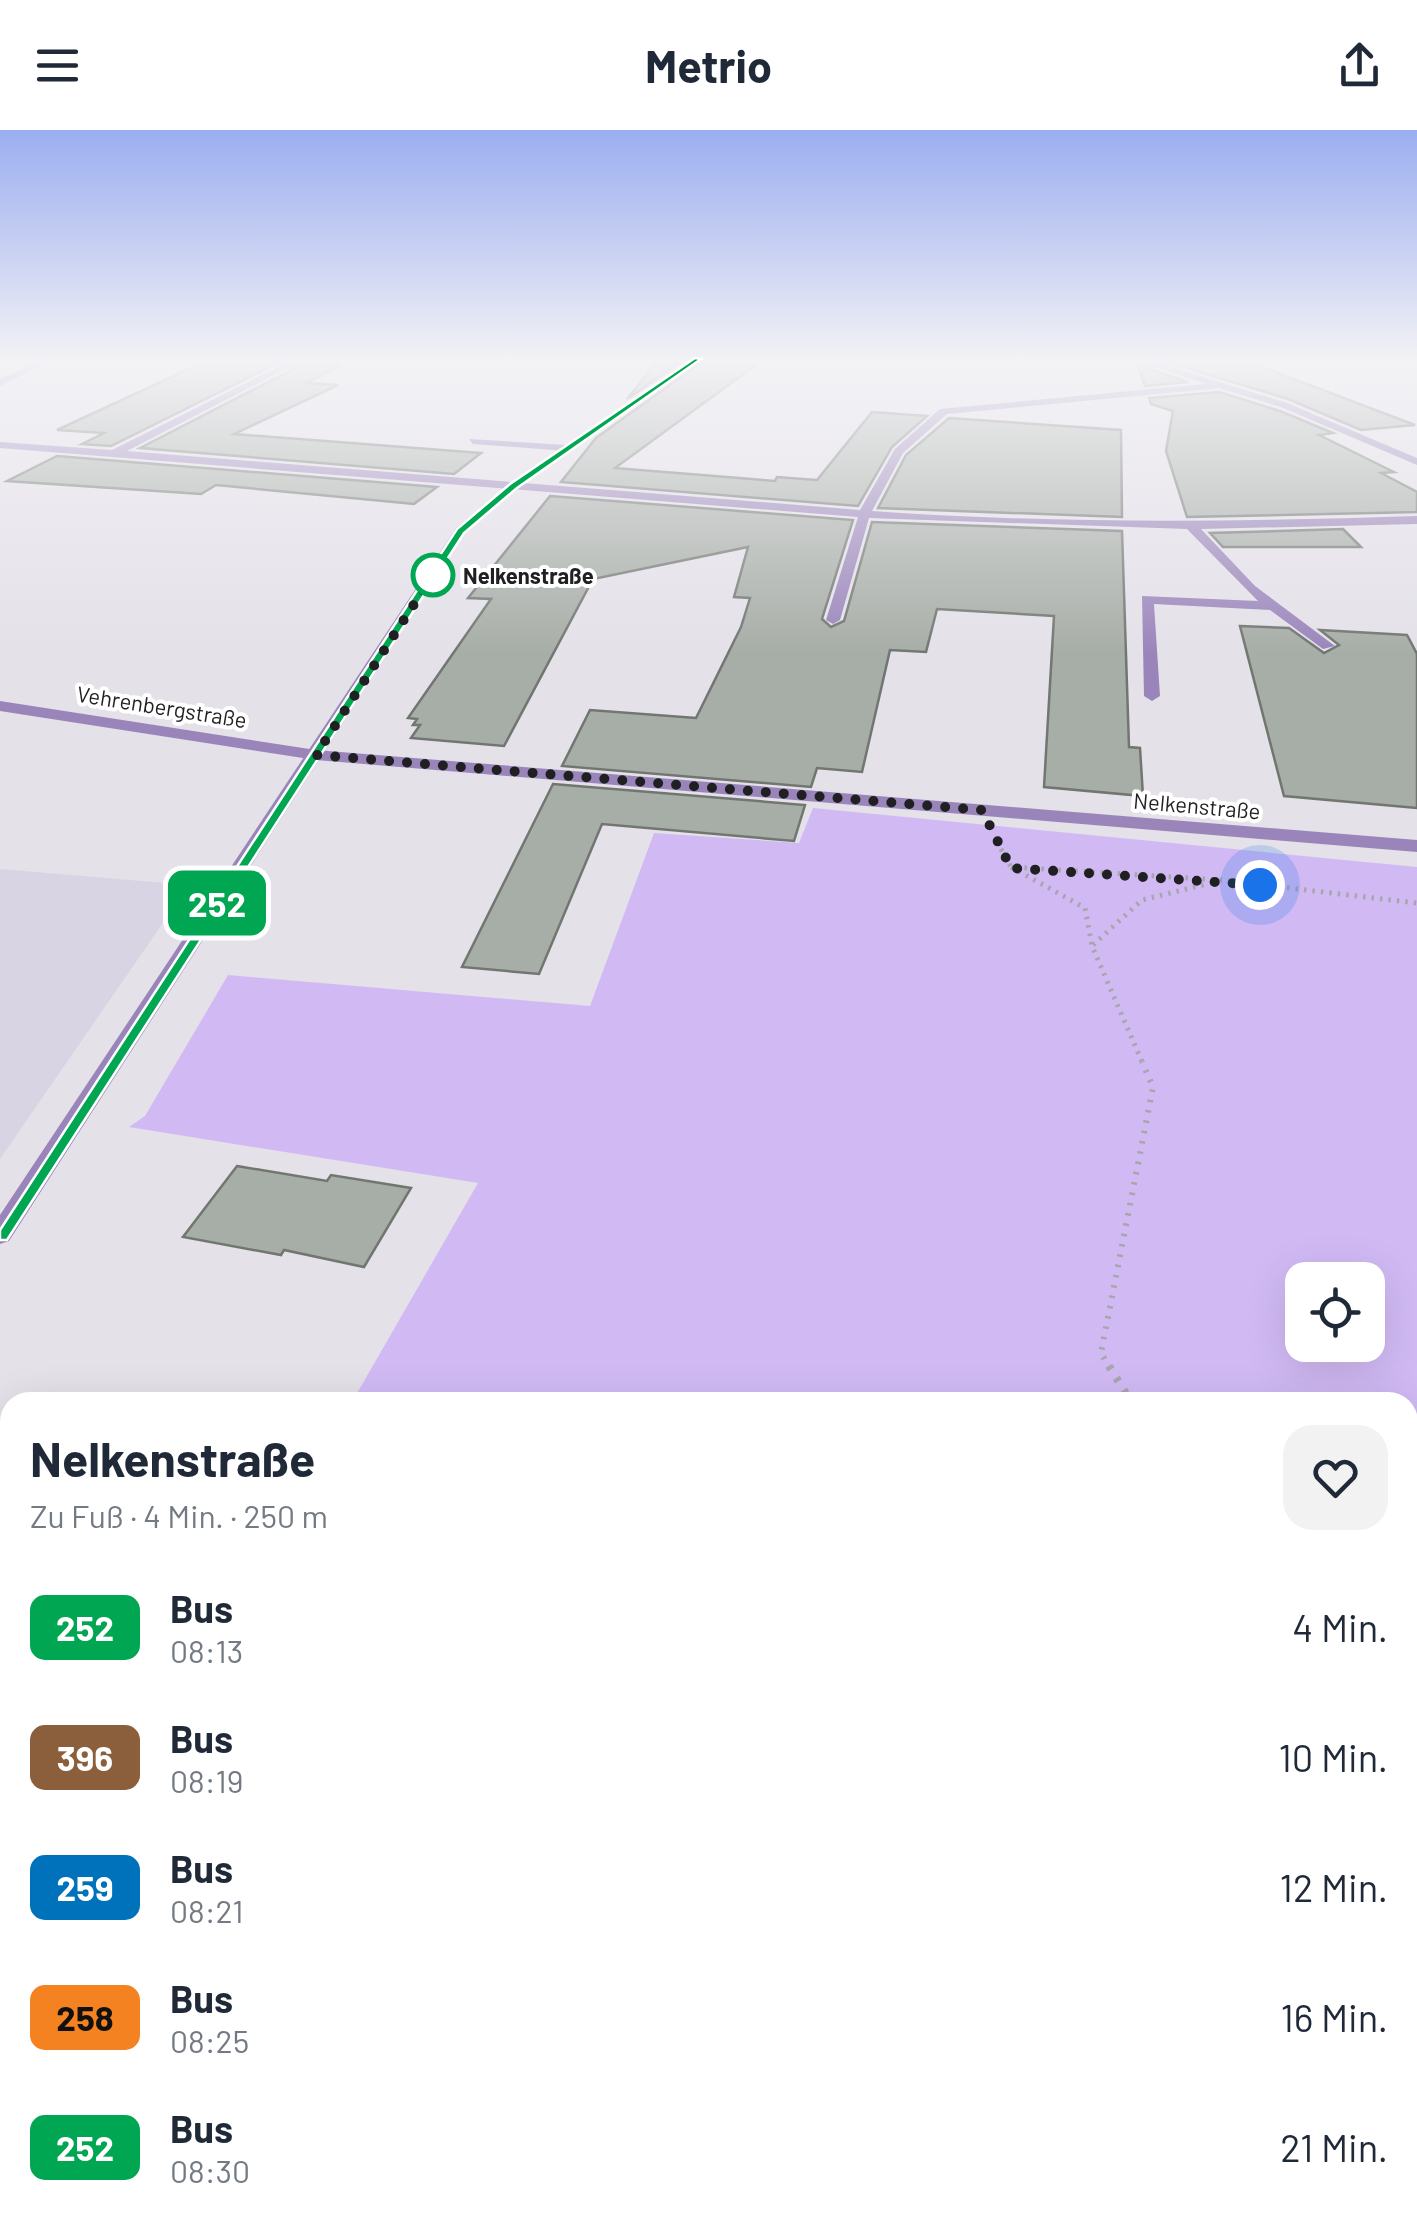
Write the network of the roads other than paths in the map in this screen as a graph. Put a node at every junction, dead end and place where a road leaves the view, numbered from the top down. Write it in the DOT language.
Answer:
graph roads {
  1 [pos="176,457"];
  2 [pos="554,457"];
  3 [pos="895,457"];
  4 [pos="514,486"];
  5 [pos="861,516"];
  6 [pos="1417,520"];
  7 [pos="1190,526"];
  8 [pos="1270,606"];
  9 [pos="833,620"];
  10 [pos="1328,646"];
  11 [pos="1152,696"];
  12 [pos="0,706"];
  13 [pos="316,755"];
  14 [pos="1417,846"];
  15 [pos="0,1235"];
  1 -- 4 [label="street"];
  2 -- 4 [label="street"];
  3 -- 5 [label="street"];
  4 -- 5 [label="street"];
  4 -- 13 [label="street"];
  5 -- 7 [label="street"];
  5 -- 9 [label="street"];
  6 -- 7 [label="street"];
  7 -- 8 [label="street"];
  8 -- 10 [label="street"];
  8 -- 11 [label="street"];
  12 -- 13 [label="street, Vehrenbergstraße"];
  13 -- 14 [label="street, Nelkenstraße"];
  13 -- 15 [label="street"];
}
